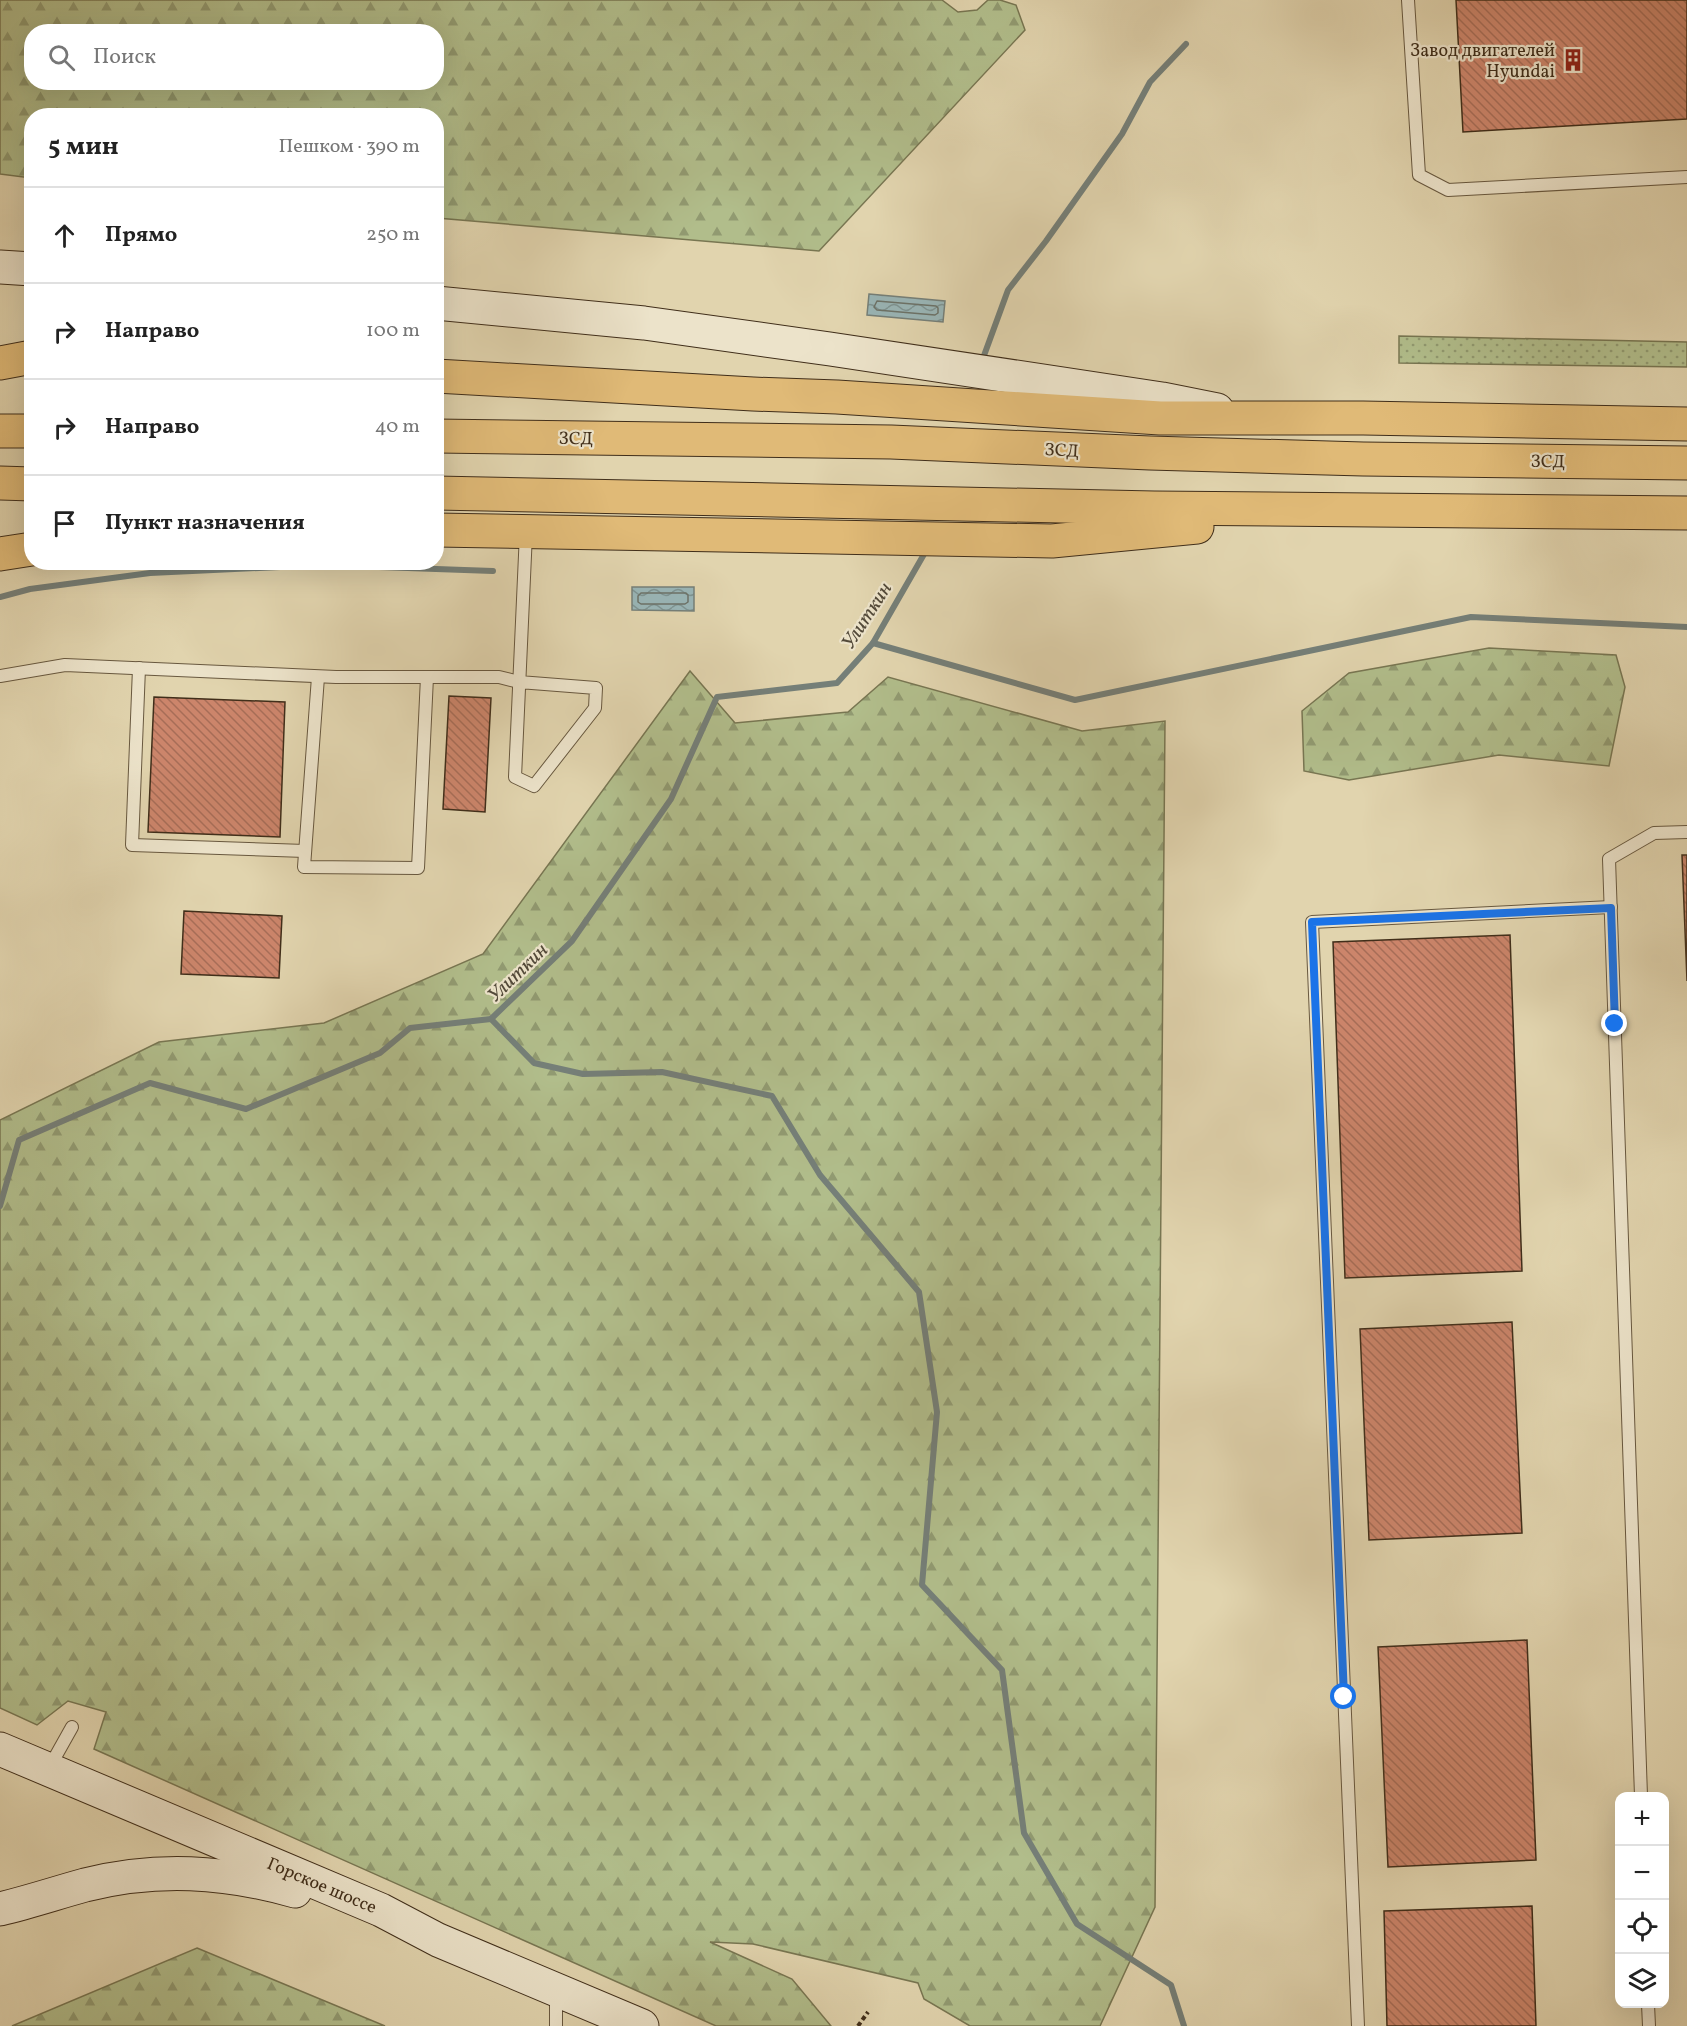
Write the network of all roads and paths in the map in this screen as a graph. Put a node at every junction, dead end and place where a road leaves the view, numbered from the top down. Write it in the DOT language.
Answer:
graph roads {
  1 [pos="1408,0"];
  2 [pos="1687,177"];
  3 [pos="0,267"];
  4 [pos="24,268"];
  5 [pos="444,304"];
  6 [pos="24,358"];
  7 [pos="0,363"];
  8 [pos="444,376"];
  9 [pos="1260,419"];
  10 [pos="1687,424"];
  11 [pos="0,431"];
  12 [pos="24,431"];
  13 [pos="444,436"];
  14 [pos="1687,463"];
  15 [pos="0,483"];
  16 [pos="24,484"];
  17 [pos="444,493"];
  18 [pos="1363,511"];
  19 [pos="1687,513"];
  20 [pos="444,530"];
  21 [pos="526,531"];
  22 [pos="24,550"];
  23 [pos="0,554"];
  24 [pos="139,668"];
  25 [pos="0,676"];
  26 [pos="318,676"];
  27 [pos="427,677"];
  28 [pos="519,682"];
  29 [pos="1687,832"];
  30 [pos="305,851"];
  31 [pos="1611,908"];
  32 [pos="72,1727"];
  33 [pos="0,1749"];
  34 [pos="48,1769"];
  35 [pos="1641,1792"];
  36 [pos="0,1909"];
  37 [pos="438,1940"];
  38 [pos="556,1989"];
  39 [pos="1648,2008"];
  40 [pos="868,2012"];
  41 [pos="556,2026"];
  42 [pos="642,2026"];
  43 [pos="858,2026"];
  44 [pos="1358,2026"];
  45 [pos="1649,2026"];
  1 -- 2 [label="lane"];
  3 -- 4 [label="main road"];
  5 -- 9 [label="main road"];
  6 -- 7 [label="highway"];
  8 -- 9 [label="highway"];
  9 -- 10 [label="highway"];
  11 -- 12 [label="highway"];
  13 -- 14 [label="highway, ЗСД"];
  15 -- 16 [label="highway"];
  17 -- 18 [label="highway"];
  18 -- 19 [label="highway"];
  18 -- 21 [label="highway"];
  20 -- 21 [label="highway"];
  21 -- 28 [label="lane"];
  22 -- 23 [label="highway"];
  24 -- 25 [label="lane"];
  24 -- 26 [label="lane"];
  24 -- 30 [label="lane"];
  26 -- 27 [label="lane"];
  26 -- 30 [label="lane"];
  27 -- 28 [label="lane"];
  27 -- 30 [label="lane"];
  28 -- 28 [label="lane"];
  29 -- 31 [label="lane"];
  31 -- 35 [label="lane"];
  31 -- 44 [label="lane"];
  32 -- 34 [label="lane"];
  33 -- 34 [label="main road, Горское шоссе"];
  34 -- 37 [label="main road, Горское шоссе"];
  36 -- 37 [label="main road"];
  37 -- 38 [label="main road, Горское шоссе"];
  38 -- 41 [label="lane"];
  38 -- 42 [label="main road, Горское шоссе"];
  39 -- 45 [label="lane"];
  40 -- 43 [label="path"];
}
